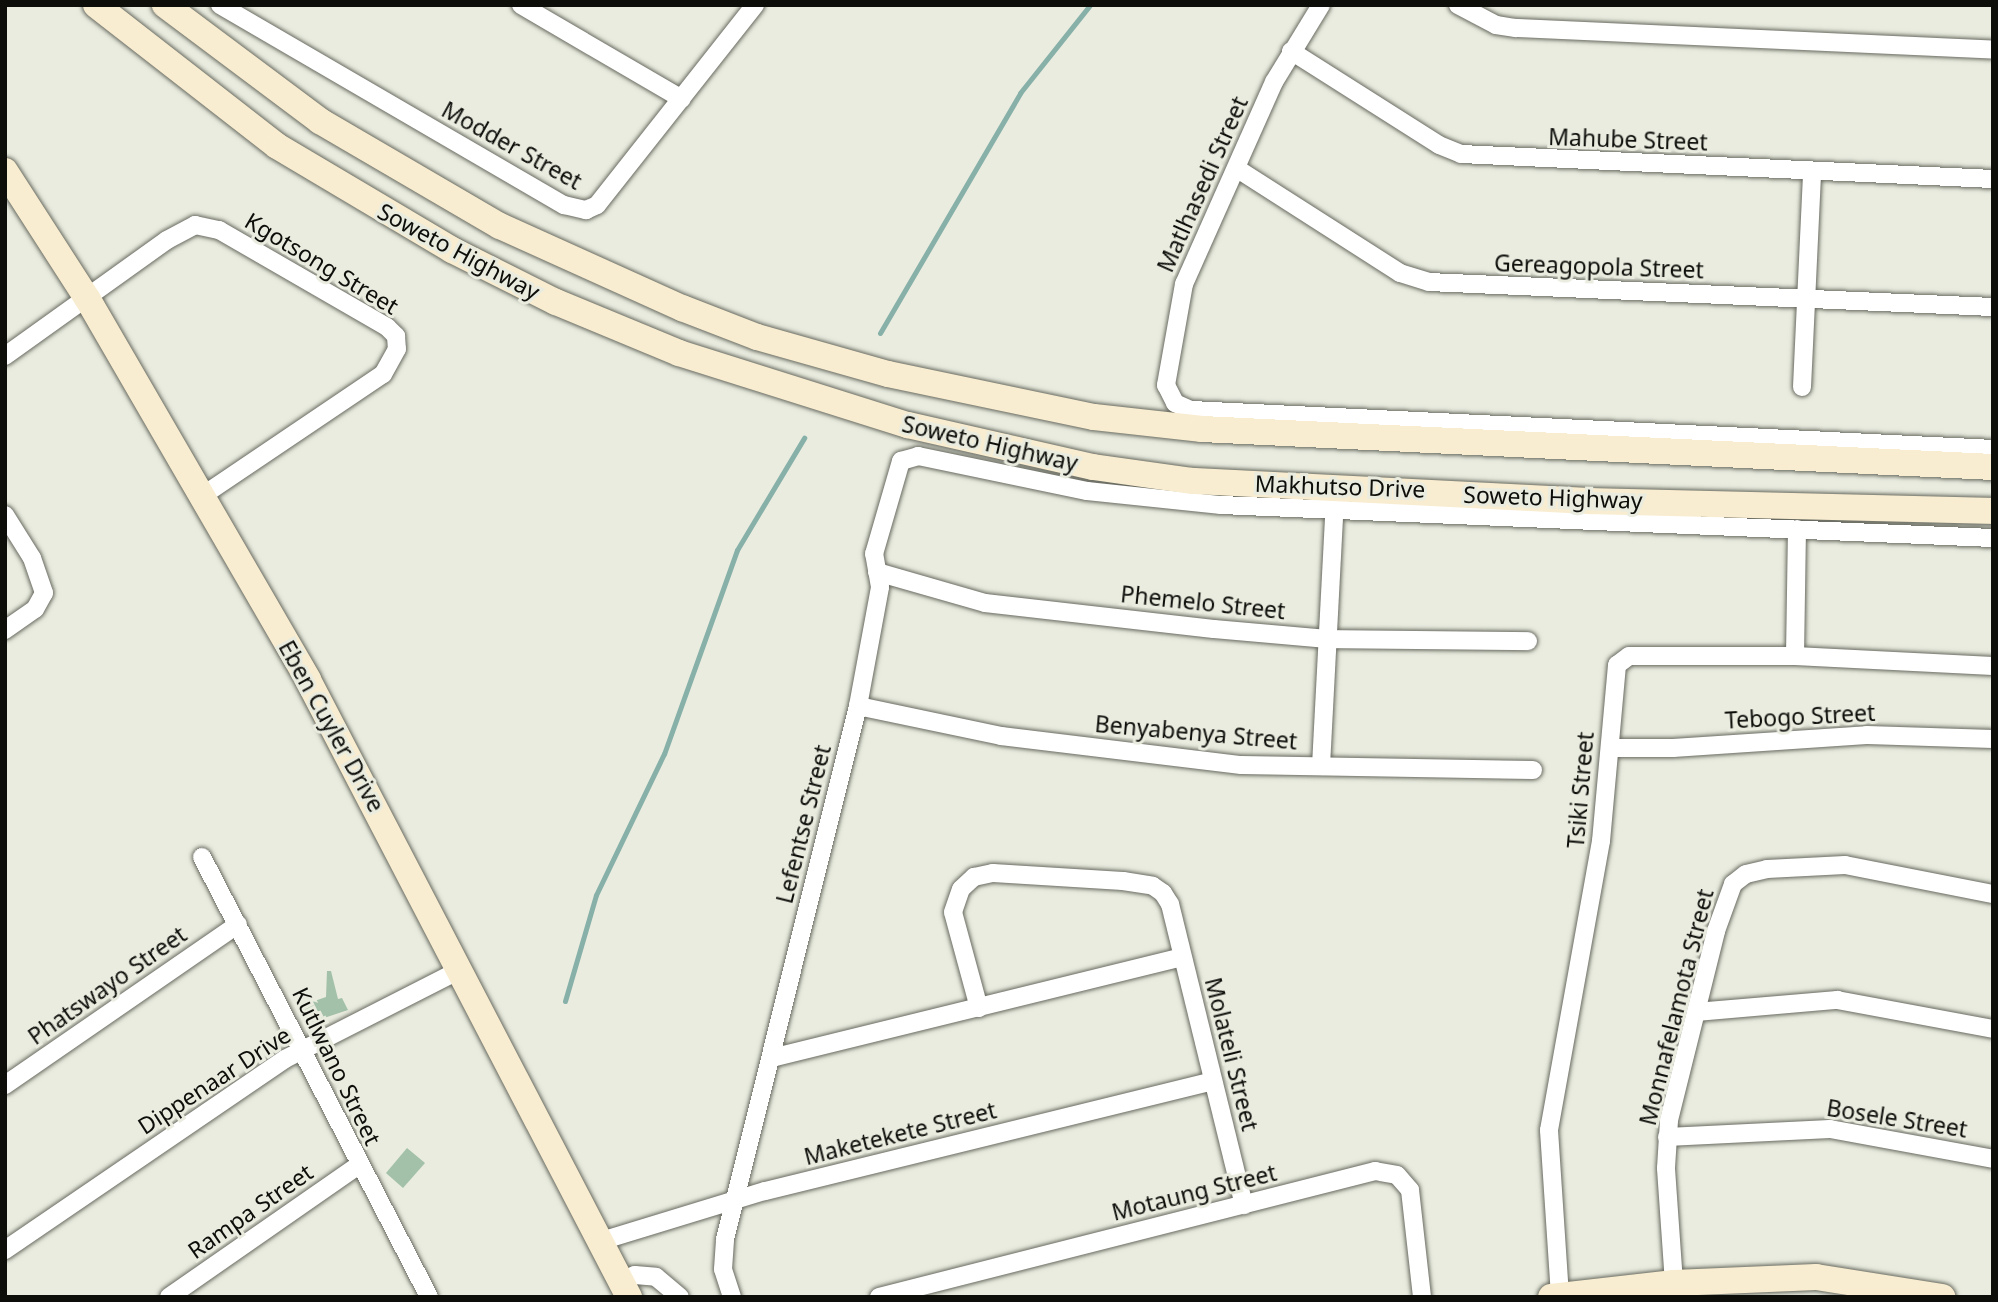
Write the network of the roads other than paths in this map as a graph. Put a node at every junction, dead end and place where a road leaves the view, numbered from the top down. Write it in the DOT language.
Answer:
graph roads {
  1 [pos="96,5"];
  2 [pos="165,5"];
  3 [pos="220,5"];
  4 [pos="755,5"];
  5 [pos="1321,5"];
  6 [pos="1458,5"];
  7 [pos="530,8"];
  8 [pos="1993,50"];
  9 [pos="1292,51"];
  10 [pos="682,99"];
  11 [pos="1236,168"];
  12 [pos="5,171"];
  13 [pos="1812,172"];
  14 [pos="1993,179"];
  15 [pos="87,298"];
  16 [pos="1807,298"];
  17 [pos="1993,307"];
  18 [pos="5,356"];
  19 [pos="1802,387"];
  20 [pos="1993,449"];
  21 [pos="901,461"];
  22 [pos="1993,467"];
  23 [pos="202,496"];
  24 [pos="1335,499"];
  25 [pos="1993,511"];
  26 [pos="5,515"];
  27 [pos="1797,529"];
  28 [pos="1993,538"];
  29 [pos="877,572"];
  30 [pos="5,630"];
  31 [pos="1328,639"];
  32 [pos="1528,641"];
  33 [pos="1795,656"];
  34 [pos="1993,666"];
  35 [pos="858,706"];
  36 [pos="1993,739"];
  37 [pos="1609,748"];
  38 [pos="1321,766"];
  39 [pos="1533,770"];
  40 [pos="202,857"];
  41 [pos="1993,894"];
  42 [pos="238,924"];
  43 [pos="1182,957"];
  44 [pos="460,970"];
  45 [pos="979,1008"];
  46 [pos="1696,1012"];
  47 [pos="1993,1029"];
  48 [pos="303,1050"];
  49 [pos="771,1058"];
  50 [pos="1213,1082"];
  51 [pos="5,1085"];
  52 [pos="1667,1137"];
  53 [pos="1993,1159"];
  54 [pos="359,1165"];
  55 [pos="735,1199"];
  56 [pos="1244,1205"];
  57 [pos="601,1241"];
  58 [pos="5,1250"];
  59 [pos="1674,1283"];
  60 [pos="625,1289"];
  61 [pos="1589,1295"];
  62 [pos="426,1296"];
  63 [pos="1555,1296"];
  64 [pos="169,1297"];
  65 [pos="680,1297"];
  66 [pos="732,1297"];
  67 [pos="879,1297"];
  68 [pos="1422,1297"];
  69 [pos="1942,1297"];
  1 -- 24 [label="main road, Soweto Highway"];
  2 -- 22 [label="main road, Soweto Highway"];
  3 -- 10 [label="street, Modder Street"];
  4 -- 10 [label="street, Modder Street"];
  5 -- 9 [label="street, Matlhasedi Street"];
  6 -- 8 [label="street"];
  7 -- 10 [label="street"];
  9 -- 11 [label="street, Matlhasedi Street"];
  9 -- 13 [label="street, Mahube Street"];
  11 -- 16 [label="street, Gereagopola Street"];
  11 -- 20 [label="street, Matlhasedi Street"];
  12 -- 15 [label="main road, Eben Cuyler Drive"];
  13 -- 14 [label="street, Mahube Street"];
  13 -- 16 [label="street"];
  15 -- 18 [label="street, Kgotsong Street"];
  15 -- 23 [label="main road, Eben Cuyler Drive"];
  15 -- 23 [label="street, Kgotsong Street"];
  16 -- 17 [label="street, Gereagopola Street"];
  16 -- 19 [label="street"];
  21 -- 24 [label="street, Makhutso Drive"];
  21 -- 29 [label="street, Lefentse Street"];
  23 -- 44 [label="main road, Eben Cuyler Drive"];
  24 -- 25 [label="main road, Soweto Highway"];
  24 -- 27 [label="street, Makhutso Drive"];
  24 -- 31 [label="street"];
  26 -- 30 [label="street"];
  27 -- 28 [label="street, Makhutso Drive"];
  27 -- 33 [label="street"];
  29 -- 31 [label="street, Phemelo Street"];
  29 -- 35 [label="street, Lefentse Street"];
  31 -- 32 [label="street, Phemelo Street"];
  31 -- 38 [label="street"];
  33 -- 34 [label="street, Tsiki Street"];
  33 -- 37 [label="street, Tsiki Street"];
  35 -- 38 [label="street, Benyabenya Street"];
  35 -- 49 [label="street, Lefentse Street"];
  36 -- 37 [label="street, Tebogo Street"];
  37 -- 63 [label="street, Tsiki Street"];
  38 -- 39 [label="street, Benyabenya Street"];
  40 -- 42 [label="street, Kutlwano Street"];
  41 -- 46 [label="street, Monnafelamota Street"];
  42 -- 48 [label="street, Kutlwano Street"];
  42 -- 51 [label="street, Phatswayo Street"];
  43 -- 45 [label="street, Molateli Street"];
  43 -- 45 [label="street, Molateli Street"];
  43 -- 50 [label="street, Molateli Street"];
  44 -- 48 [label="street, Dippenaar Drive"];
  44 -- 57 [label="main road, Eben Cuyler Drive"];
  45 -- 49 [label="street, Molateli Street"];
  46 -- 47 [label="street"];
  46 -- 52 [label="street, Monnafelamota Street"];
  48 -- 54 [label="street, Kutlwano Street"];
  48 -- 58 [label="street, Dippenaar Drive"];
  49 -- 55 [label="street, Lefentse Street"];
  50 -- 55 [label="street, Maketekete Street"];
  50 -- 56 [label="street, Molateli Street"];
  52 -- 53 [label="street, Bosele Street"];
  52 -- 59 [label="street, Monnafelamota Street"];
  54 -- 62 [label="street, Kutlwano Street"];
  54 -- 64 [label="street, Rampa Street"];
  55 -- 57 [label="street, Maketekete Street"];
  55 -- 66 [label="street"];
  56 -- 67 [label="street, Motaung Street"];
  56 -- 68 [label="street, Motaung Street"];
  57 -- 60 [label="main road, Eben Cuyler Drive"];
  59 -- 61 [label="main road"];
  59 -- 69 [label="main road"];
  60 -- 65 [label="street"];
  61 -- 63 [label="main road"];
}
